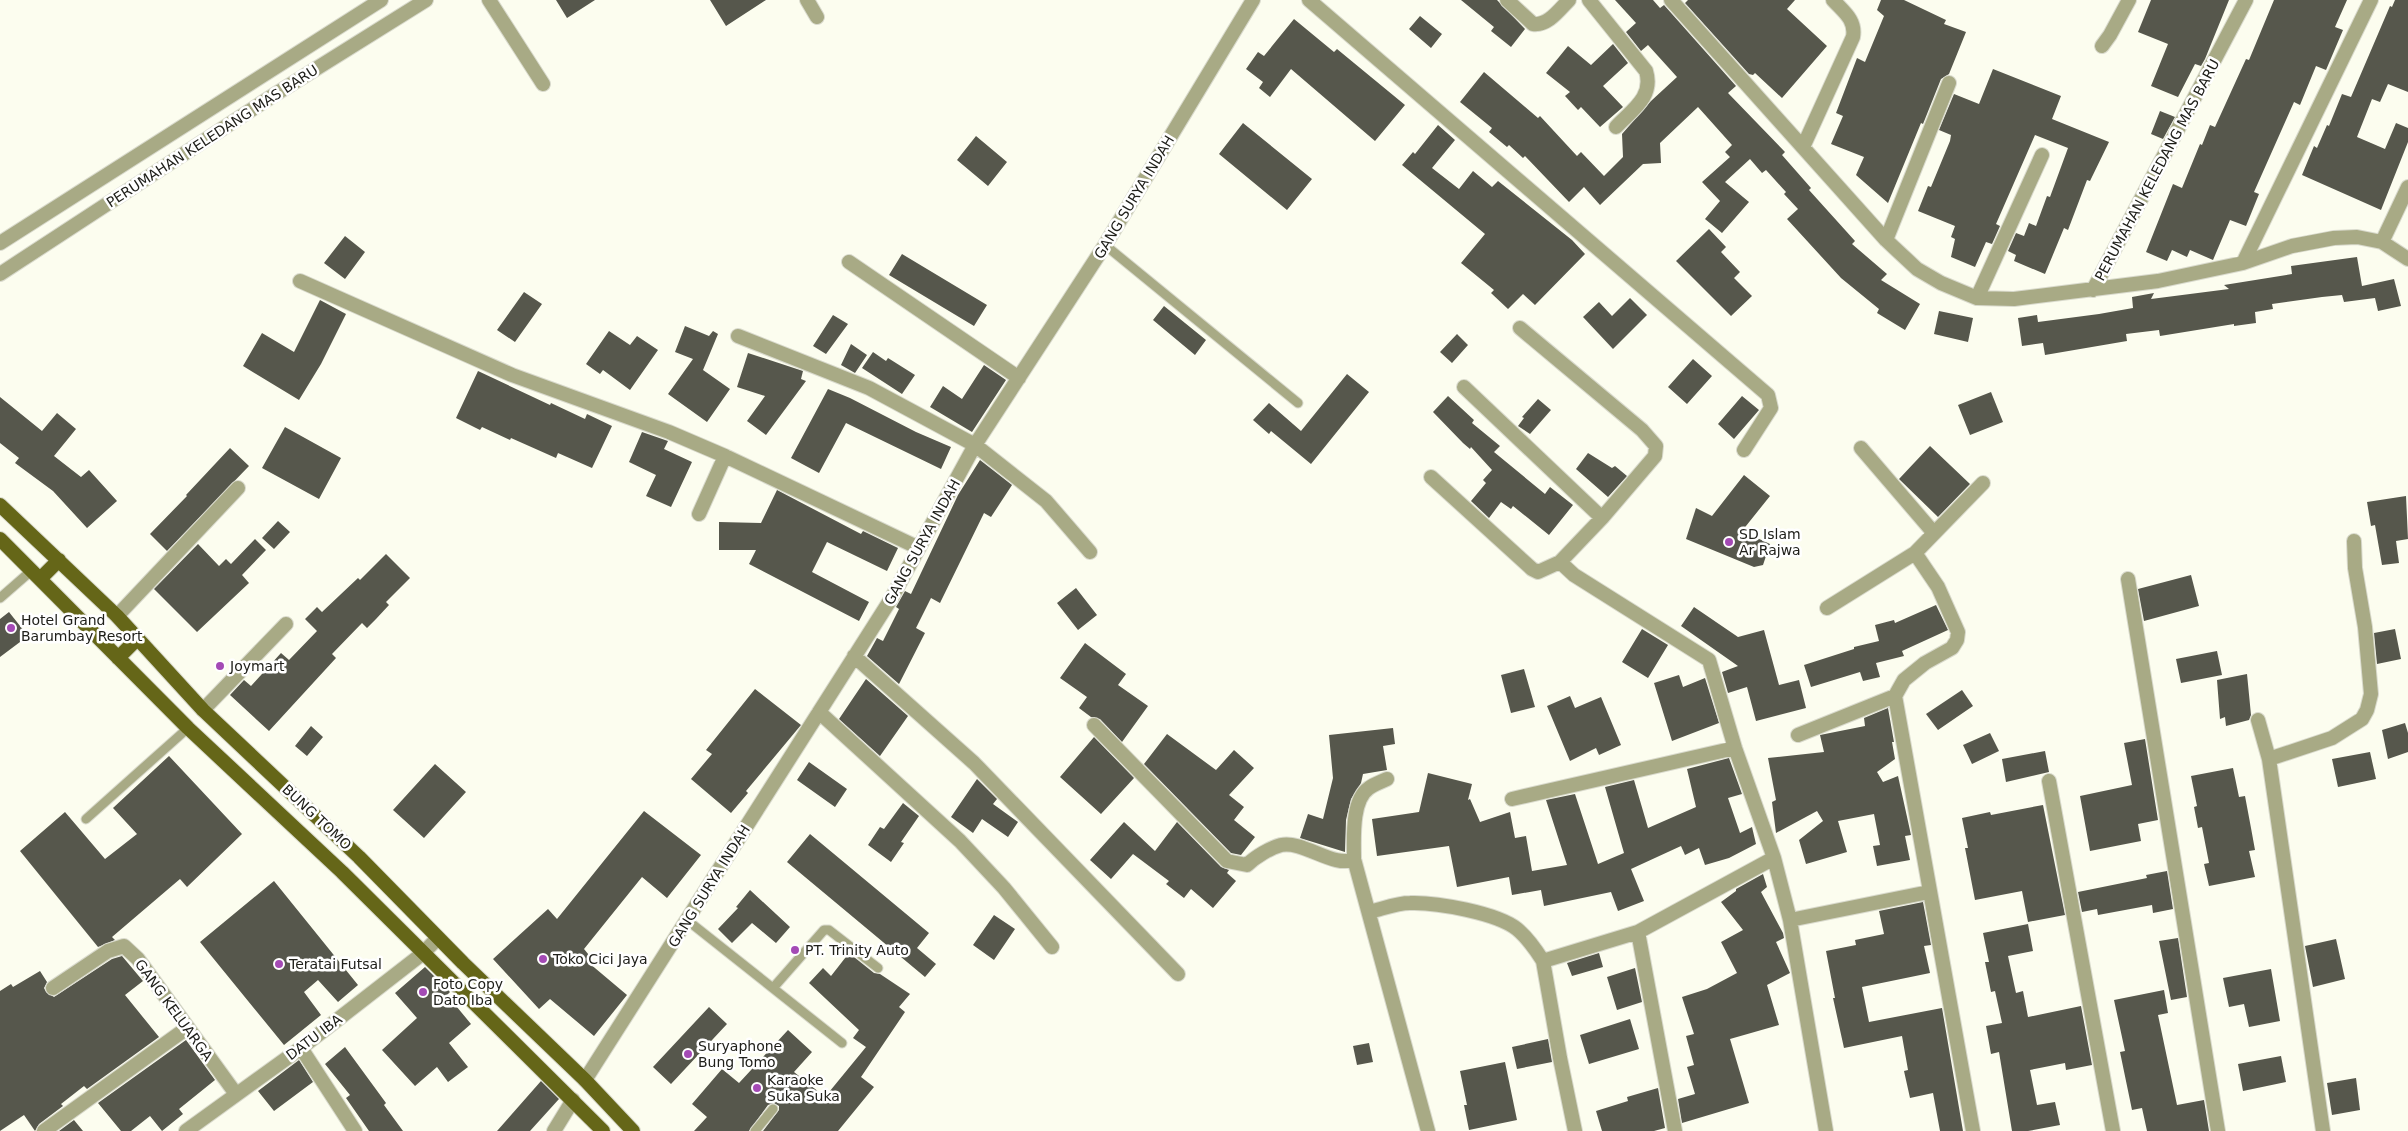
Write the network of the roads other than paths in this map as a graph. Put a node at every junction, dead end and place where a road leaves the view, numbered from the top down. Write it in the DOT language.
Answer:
graph roads {
  1 [pos="381,0"];
  2 [pos="426,0"];
  3 [pos="489,0"];
  4 [pos="807,0"];
  5 [pos="1253,0"];
  6 [pos="1309,0"];
  7 [pos="1507,0"];
  8 [pos="1569,0"];
  9 [pos="1589,0"];
  10 [pos="1671,0"];
  11 [pos="1833,0"];
  12 [pos="2129,0"];
  13 [pos="2246,0"];
  14 [pos="2371,0"];
  15 [pos="817,16"];
  16 [pos="2102,46"];
  17 [pos="1949,83"];
  18 [pos="543,84"];
  19 [pos="1616,127"];
  20 [pos="1803,147"];
  21 [pos="2042,155"];
  22 [pos="2408,187"];
  23 [pos="1886,240"];
  24 [pos="2382,242"];
  25 [pos="0,243"];
  26 [pos="1105,245"];
  27 [pos="2408,260"];
  28 [pos="849,262"];
  29 [pos="2243,263"];
  30 [pos="0,274"];
  31 [pos="300,281"];
  32 [pos="2093,290"];
  33 [pos="1977,298"];
  34 [pos="1520,328"];
  35 [pos="738,336"];
  36 [pos="1018,378"];
  37 [pos="1464,387"];
  38 [pos="1298,403"];
  39 [pos="976,445"];
  40 [pos="1861,448"];
  41 [pos="1744,450"];
  42 [pos="725,456"];
  43 [pos="1431,477"];
  44 [pos="1983,483"];
  45 [pos="238,488"];
  46 [pos="0,505"];
  47 [pos="699,514"];
  48 [pos="1602,518"];
  49 [pos="1933,532"];
  50 [pos="0,539"];
  51 [pos="2354,541"];
  52 [pos="919,548"];
  53 [pos="1090,552"];
  54 [pos="1915,553"];
  55 [pos="59,560"];
  56 [pos="1560,562"];
  57 [pos="35,575"];
  58 [pos="2128,579"];
  59 [pos="0,598"];
  60 [pos="1827,608"];
  61 [pos="117,616"];
  62 [pos="286,624"];
  63 [pos="138,638"];
  64 [pos="854,656"];
  65 [pos="118,658"];
  66 [pos="1895,696"];
  67 [pos="204,710"];
  68 [pos="819,712"];
  69 [pos="2258,720"];
  70 [pos="1094,725"];
  71 [pos="188,728"];
  72 [pos="1798,735"];
  73 [pos="1735,748"];
  74 [pos="2269,759"];
  75 [pos="1387,779"];
  76 [pos="2049,781"];
  77 [pos="1512,799"];
  78 [pos="86,819"];
  79 [pos="359,857"];
  80 [pos="1774,858"];
  81 [pos="1354,860"];
  82 [pos="342,872"];
  83 [pos="1929,892"];
  84 [pos="1369,912"];
  85 [pos="687,920"];
  86 [pos="1790,920"];
  87 [pos="1638,932"];
  88 [pos="438,938"];
  89 [pos="1052,947"];
  90 [pos="422,954"];
  91 [pos="1543,961"];
  92 [pos="878,968"];
  93 [pos="1178,974"];
  94 [pos="53,988"];
  95 [pos="773,988"];
  96 [pos="187,1028"];
  97 [pos="842,1042"];
  98 [pos="300,1048"];
  99 [pos="585,1080"];
  100 [pos="236,1094"];
  101 [pos="573,1100"];
  102 [pos="773,1109"];
  103 [pos="44,1131"];
  104 [pos="186,1131"];
  105 [pos="355,1131"];
  106 [pos="554,1131"];
  107 [pos="603,1131"];
  108 [pos="633,1131"];
  109 [pos="755,1131"];
  110 [pos="1428,1131"];
  111 [pos="1575,1131"];
  112 [pos="1675,1131"];
  113 [pos="1826,1131"];
  114 [pos="1973,1131"];
  115 [pos="2113,1131"];
  116 [pos="2218,1131"];
  117 [pos="2323,1131"];
  1 -- 25 [label="street"];
  2 -- 30 [label="street, PERUMAHAN KELEDANG MAS BARU"];
  3 -- 18 [label="street"];
  4 -- 15 [label="street"];
  5 -- 26 [label="street, GANG SURYA INDAH"];
  6 -- 41 [label="street"];
  7 -- 8 [label="street"];
  9 -- 19 [label="street"];
  10 -- 20 [label="street"];
  11 -- 20 [label="street"];
  12 -- 16 [label="street"];
  13 -- 32 [label="street, PERUMAHAN KELEDANG MAS BARU"];
  14 -- 29 [label="street"];
  17 -- 23 [label="street"];
  20 -- 23 [label="street"];
  21 -- 33 [label="street"];
  22 -- 24 [label="street"];
  23 -- 33 [label="street"];
  24 -- 27 [label="street"];
  24 -- 29 [label="street, PERUMAHAN KELEDANG MAS BARU"];
  26 -- 36 [label="street, GANG SURYA INDAH"];
  26 -- 38 [label="lane"];
  28 -- 36 [label="street"];
  29 -- 32 [label="street, PERUMAHAN KELEDANG MAS BARU"];
  31 -- 42 [label="street"];
  32 -- 33 [label="street"];
  34 -- 48 [label="street"];
  35 -- 39 [label="street"];
  36 -- 39 [label="street, GANG SURYA INDAH"];
  37 -- 48 [label="street"];
  39 -- 52 [label="street, GANG SURYA INDAH"];
  39 -- 53 [label="street"];
  40 -- 49 [label="street"];
  42 -- 47 [label="street"];
  42 -- 52 [label="street"];
  43 -- 56 [label="street"];
  44 -- 49 [label="street"];
  45 -- 61 [label="street"];
  46 -- 55 [label="main road, BUNG TOMO"];
  48 -- 56 [label="street"];
  49 -- 54 [label="street"];
  50 -- 57 [label="main road, BUNG TOMO"];
  51 -- 74 [label="street"];
  52 -- 64 [label="street, GANG SURYA INDAH"];
  54 -- 60 [label="street"];
  54 -- 66 [label="street"];
  55 -- 57 [label="main road"];
  55 -- 61 [label="main road, BUNG TOMO"];
  56 -- 73 [label="street"];
  57 -- 59 [label="lane"];
  57 -- 65 [label="main road, BUNG TOMO"];
  58 -- 116 [label="street"];
  61 -- 63 [label="main road, BUNG TOMO"];
  62 -- 67 [label="street"];
  63 -- 65 [label="main road"];
  63 -- 67 [label="main road, BUNG TOMO"];
  64 -- 68 [label="street, GANG SURYA INDAH"];
  64 -- 93 [label="street"];
  65 -- 71 [label="main road, BUNG TOMO"];
  66 -- 72 [label="street"];
  66 -- 83 [label="street"];
  67 -- 79 [label="main road, BUNG TOMO"];
  68 -- 85 [label="street, GANG SURYA INDAH"];
  68 -- 89 [label="street"];
  69 -- 74 [label="street"];
  70 -- 81 [label="street"];
  71 -- 78 [label="lane"];
  71 -- 82 [label="main road, BUNG TOMO"];
  73 -- 77 [label="street"];
  73 -- 80 [label="street"];
  74 -- 117 [label="street"];
  75 -- 81 [label="street"];
  76 -- 115 [label="street"];
  79 -- 82 [label="main road"];
  79 -- 88 [label="main road, BUNG TOMO"];
  80 -- 86 [label="street"];
  80 -- 87 [label="street"];
  81 -- 84 [label="street"];
  82 -- 90 [label="main road, BUNG TOMO"];
  83 -- 86 [label="street"];
  83 -- 114 [label="street"];
  84 -- 91 [label="street"];
  84 -- 110 [label="street"];
  85 -- 95 [label="lane"];
  85 -- 99 [label="street, GANG SURYA INDAH"];
  86 -- 113 [label="street"];
  87 -- 91 [label="street"];
  87 -- 112 [label="street"];
  88 -- 90 [label="street, DATU IBA"];
  88 -- 99 [label="main road, BUNG TOMO"];
  90 -- 98 [label="street, DATU IBA"];
  90 -- 101 [label="main road, BUNG TOMO"];
  91 -- 111 [label="street"];
  92 -- 95 [label="lane"];
  94 -- 96 [label="street, GANG KELUARGA"];
  95 -- 97 [label="lane"];
  96 -- 100 [label="street, GANG KELUARGA"];
  96 -- 103 [label="street"];
  98 -- 100 [label="street, DATU IBA"];
  98 -- 105 [label="street"];
  99 -- 108 [label="main road, BUNG TOMO"];
  100 -- 104 [label="street, DATU IBA"];
  101 -- 106 [label="street"];
  101 -- 107 [label="main road, BUNG TOMO"];
  102 -- 109 [label="lane"];
}
